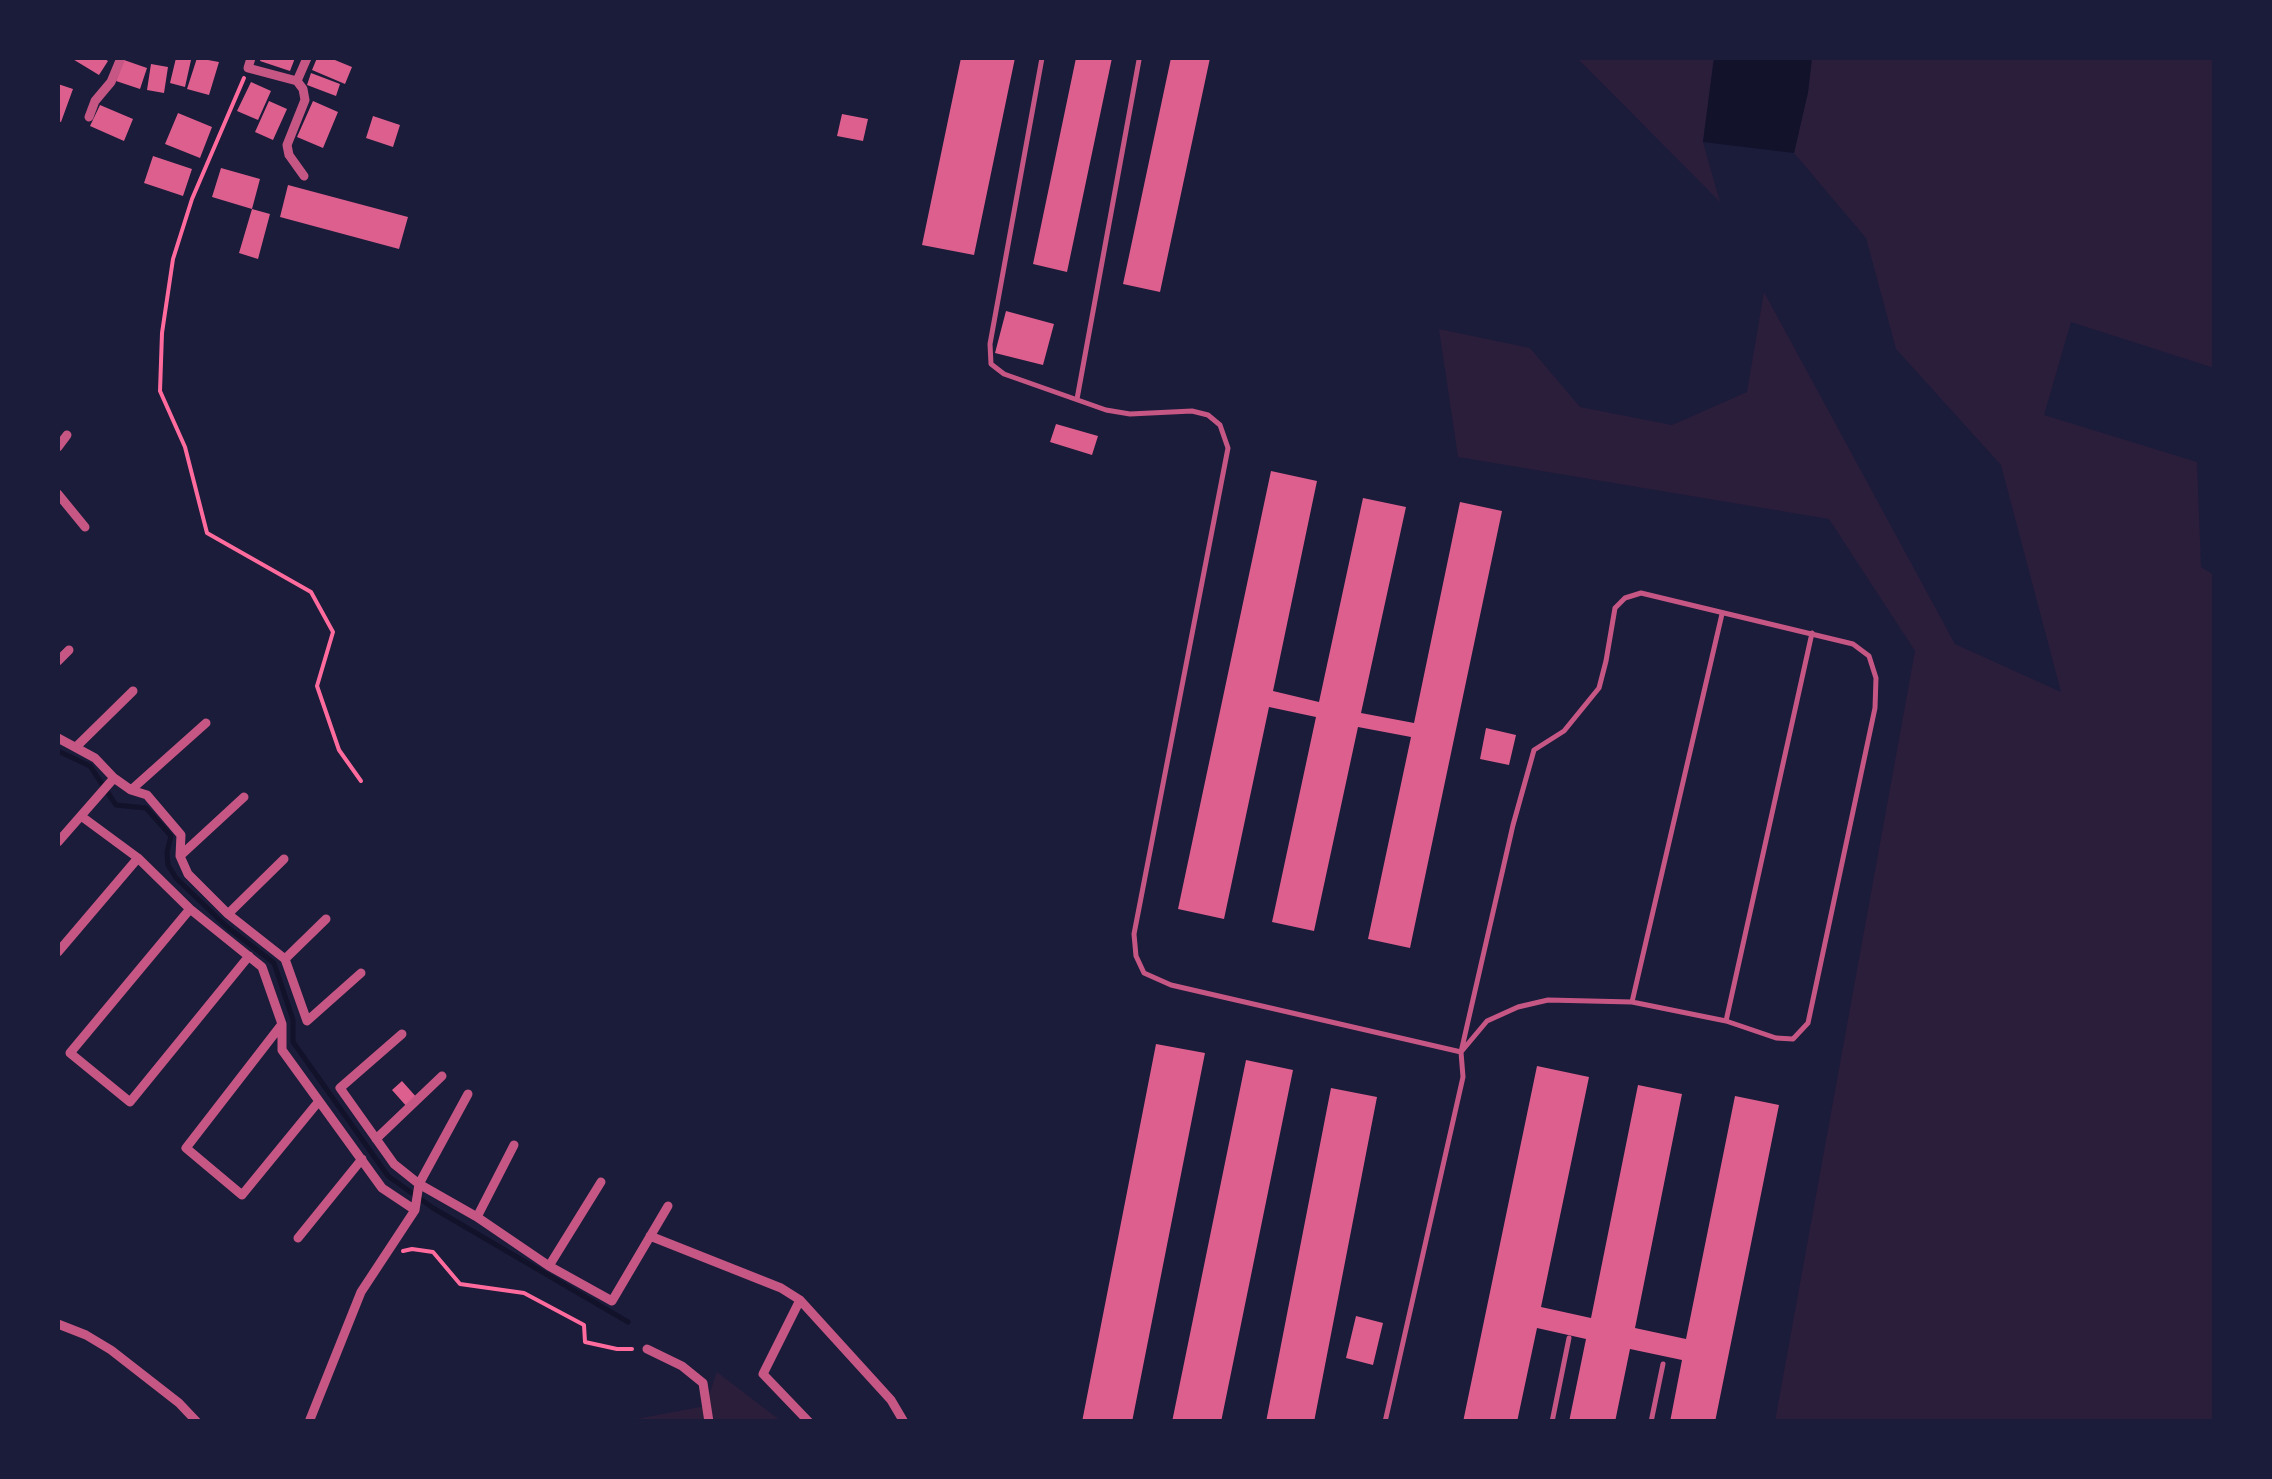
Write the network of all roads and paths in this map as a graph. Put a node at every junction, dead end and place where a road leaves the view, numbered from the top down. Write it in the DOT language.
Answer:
graph roads {
  1 [pos="121,58"];
  2 [pos="307,58"];
  3 [pos="1042,58"];
  4 [pos="1138,60"];
  5 [pos="250,63"];
  6 [pos="296,82"];
  7 [pos="90,118"];
  8 [pos="304,176"];
  9 [pos="1077,399"];
  10 [pos="67,435"];
  11 [pos="58,447"];
  12 [pos="58,494"];
  13 [pos="85,528"];
  14 [pos="1722,614"];
  15 [pos="1812,633"];
  16 [pos="69,650"];
  17 [pos="58,662"];
  18 [pos="133,691"];
  19 [pos="206,723"];
  20 [pos="58,738"];
  21 [pos="76,746"];
  22 [pos="114,778"];
  23 [pos="361,781"];
  24 [pos="132,790"];
  25 [pos="244,796"];
  26 [pos="81,816"];
  27 [pos="58,842"];
  28 [pos="180,856"];
  29 [pos="138,858"];
  30 [pos="284,859"];
  31 [pos="190,909"];
  32 [pos="228,914"];
  33 [pos="326,919"];
  34 [pos="58,952"];
  35 [pos="249,956"];
  36 [pos="285,959"];
  37 [pos="361,973"];
  38 [pos="1632,1002"];
  39 [pos="1726,1020"];
  40 [pos="282,1024"];
  41 [pos="402,1034"];
  42 [pos="1462,1052"];
  43 [pos="442,1076"];
  44 [pos="468,1094"];
  45 [pos="319,1101"];
  46 [pos="376,1139"];
  47 [pos="514,1145"];
  48 [pos="362,1160"];
  49 [pos="601,1182"];
  50 [pos="420,1184"];
  51 [pos="668,1206"];
  52 [pos="415,1210"];
  53 [pos="477,1216"];
  54 [pos="650,1236"];
  55 [pos="298,1238"];
  56 [pos="386,1254"];
  57 [pos="550,1266"];
  58 [pos="800,1300"];
  59 [pos="58,1324"];
  60 [pos="1569,1338"];
  61 [pos="647,1348"];
  62 [pos="1664,1364"];
  63 [pos="197,1422"];
  64 [pos="309,1422"];
  65 [pos="709,1422"];
  66 [pos="810,1422"];
  67 [pos="904,1422"];
  68 [pos="1385,1422"];
  69 [pos="1552,1422"];
  70 [pos="1652,1422"];
  1 -- 7 [label="street"];
  2 -- 6 [label="street"];
  3 -- 9 [label="lane"];
  4 -- 9 [label="lane"];
  5 -- 6 [label="street"];
  5 -- 23 [label="path"];
  6 -- 8 [label="street"];
  9 -- 42 [label="lane"];
  10 -- 11 [label="street"];
  12 -- 13 [label="street"];
  14 -- 15 [label="lane"];
  14 -- 38 [label="lane"];
  14 -- 42 [label="lane"];
  15 -- 39 [label="lane"];
  15 -- 39 [label="lane"];
  16 -- 17 [label="street"];
  18 -- 21 [label="street"];
  19 -- 24 [label="street"];
  20 -- 21 [label="street"];
  21 -- 22 [label="street"];
  22 -- 24 [label="street"];
  22 -- 26 [label="street"];
  24 -- 28 [label="street"];
  25 -- 28 [label="street"];
  26 -- 27 [label="street"];
  26 -- 29 [label="street"];
  28 -- 32 [label="street"];
  29 -- 31 [label="street"];
  29 -- 34 [label="street"];
  30 -- 32 [label="street"];
  31 -- 35 [label="street"];
  31 -- 35 [label="street"];
  32 -- 36 [label="street"];
  33 -- 36 [label="street"];
  35 -- 40 [label="street"];
  36 -- 37 [label="street"];
  38 -- 39 [label="lane"];
  38 -- 42 [label="lane"];
  40 -- 45 [label="street"];
  40 -- 45 [label="street"];
  41 -- 46 [label="street"];
  42 -- 68 [label="lane"];
  43 -- 46 [label="street"];
  44 -- 50 [label="street"];
  45 -- 48 [label="street"];
  46 -- 50 [label="street"];
  47 -- 53 [label="street"];
  48 -- 52 [label="street"];
  48 -- 55 [label="street"];
  49 -- 57 [label="street"];
  50 -- 52 [label="street"];
  50 -- 53 [label="street"];
  51 -- 54 [label="street"];
  52 -- 56 [label="street"];
  53 -- 57 [label="street"];
  54 -- 57 [label="street"];
  54 -- 58 [label="street"];
  56 -- 61 [label="path"];
  56 -- 64 [label="street"];
  58 -- 66 [label="street"];
  58 -- 67 [label="street"];
  59 -- 63 [label="street"];
  60 -- 69 [label="lane"];
  61 -- 65 [label="street"];
  62 -- 70 [label="lane"];
}
